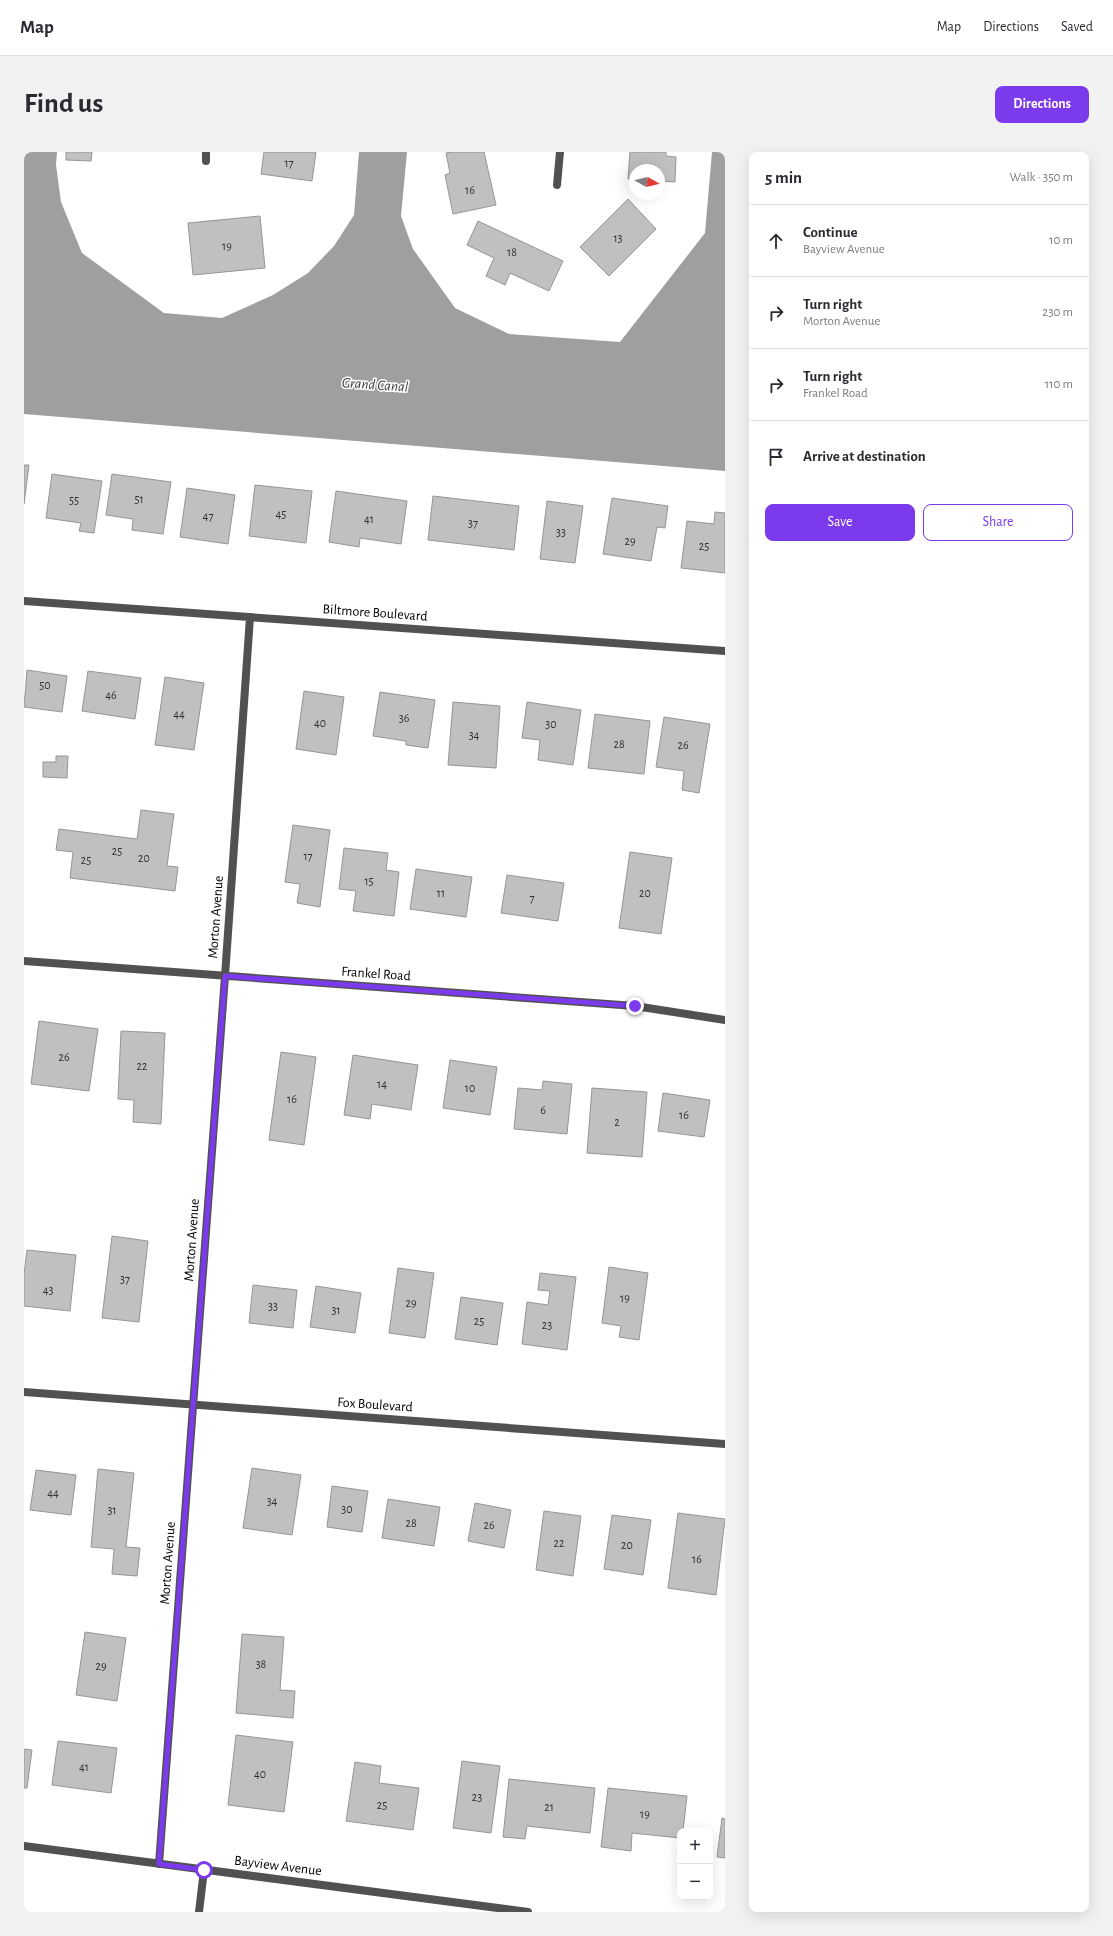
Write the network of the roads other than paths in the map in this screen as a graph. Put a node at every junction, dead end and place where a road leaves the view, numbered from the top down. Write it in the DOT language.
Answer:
graph roads {
  1 [pos="206,152"];
  2 [pos="560,152"];
  3 [pos="206,161"];
  4 [pos="557,186"];
  5 [pos="24,600"];
  6 [pos="250,617"];
  7 [pos="725,651"];
  8 [pos="24,961"];
  9 [pos="225,976"];
  10 [pos="725,1020"];
  11 [pos="24,1392"];
  12 [pos="193,1404"];
  13 [pos="725,1444"];
  14 [pos="24,1846"];
  15 [pos="159,1864"];
  16 [pos="204,1870"];
  17 [pos="498,1910"];
  18 [pos="199,1912"];
  19 [pos="528,1912"];
  1 -- 3 [label="street"];
  2 -- 4 [label="street"];
  5 -- 6 [label="street, Biltmore Boulevard"];
  6 -- 7 [label="street, Biltmore Boulevard"];
  6 -- 9 [label="street, Morton Avenue"];
  8 -- 9 [label="street, Frankel Road"];
  9 -- 10 [label="street, Frankel Road"];
  9 -- 12 [label="street, Morton Avenue"];
  11 -- 12 [label="street, Fox Boulevard"];
  12 -- 13 [label="street, Fox Boulevard"];
  12 -- 15 [label="street, Morton Avenue"];
  14 -- 15 [label="street, Bayview Avenue"];
  15 -- 16 [label="street, Bayview Avenue"];
  16 -- 17 [label="street, Bayview Avenue"];
  16 -- 18 [label="street"];
  17 -- 19 [label="street, Bayview Avenue"];
}
